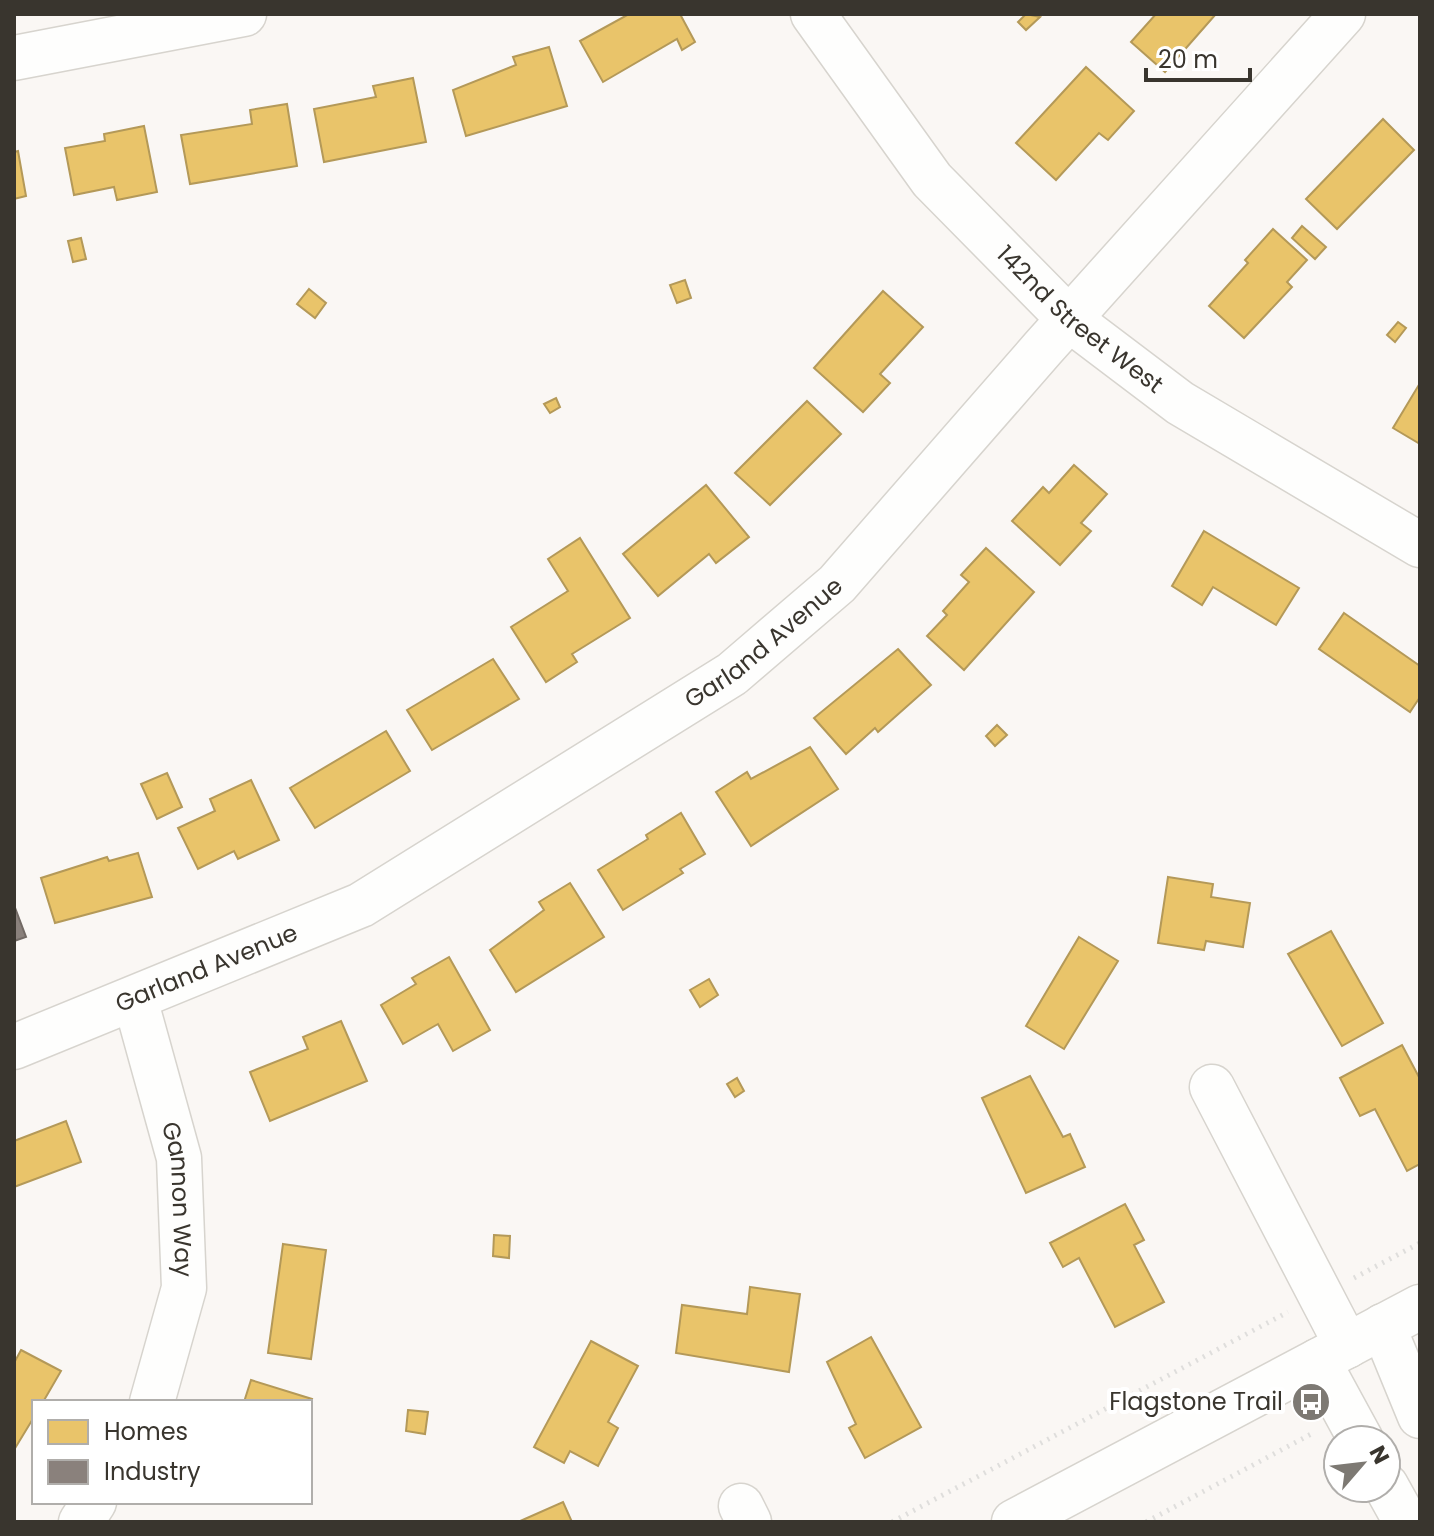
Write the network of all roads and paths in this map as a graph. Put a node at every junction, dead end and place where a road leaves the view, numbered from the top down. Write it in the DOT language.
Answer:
graph roads {
  1 [pos="244,14"];
  2 [pos="813,14"];
  3 [pos="1343,14"];
  4 [pos="14,58"];
  5 [pos="1069,319"];
  6 [pos="1420,545"];
  7 [pos="135,999"];
  8 [pos="14,1047"];
  9 [pos="1212,1087"];
  10 [pos="1420,1243"];
  11 [pos="1320,1294"];
  12 [pos="1367,1335"];
  13 [pos="153,1400"];
  14 [pos="1420,1416"];
  15 [pos="1345,1424"];
  16 [pos="1322,1443"];
  17 [pos="93,1504"];
  18 [pos="1396,1504"];
  19 [pos="81,1522"];
  20 [pos="892,1522"];
  21 [pos="1014,1522"];
  22 [pos="1146,1522"];
  23 [pos="1406,1522"];
  1 -- 4 [label="street"];
  2 -- 5 [label="street, 142nd Street West"];
  3 -- 5 [label="street, Garland Avenue"];
  5 -- 6 [label="street, 142nd Street West"];
  5 -- 7 [label="street, Garland Avenue"];
  7 -- 8 [label="street, Garland Avenue"];
  7 -- 13 [label="street, Gannon Way"];
  9 -- 11 [label="street"];
  10 -- 11 [label="path"];
  11 -- 12 [label="street"];
  11 -- 20 [label="path"];
  12 -- 14 [label="street"];
  12 -- 15 [label="street"];
  12 -- 21 [label="street"];
  16 -- 22 [label="path"];
  17 -- 19 [label="street"];
  18 -- 23 [label="street"];
}
